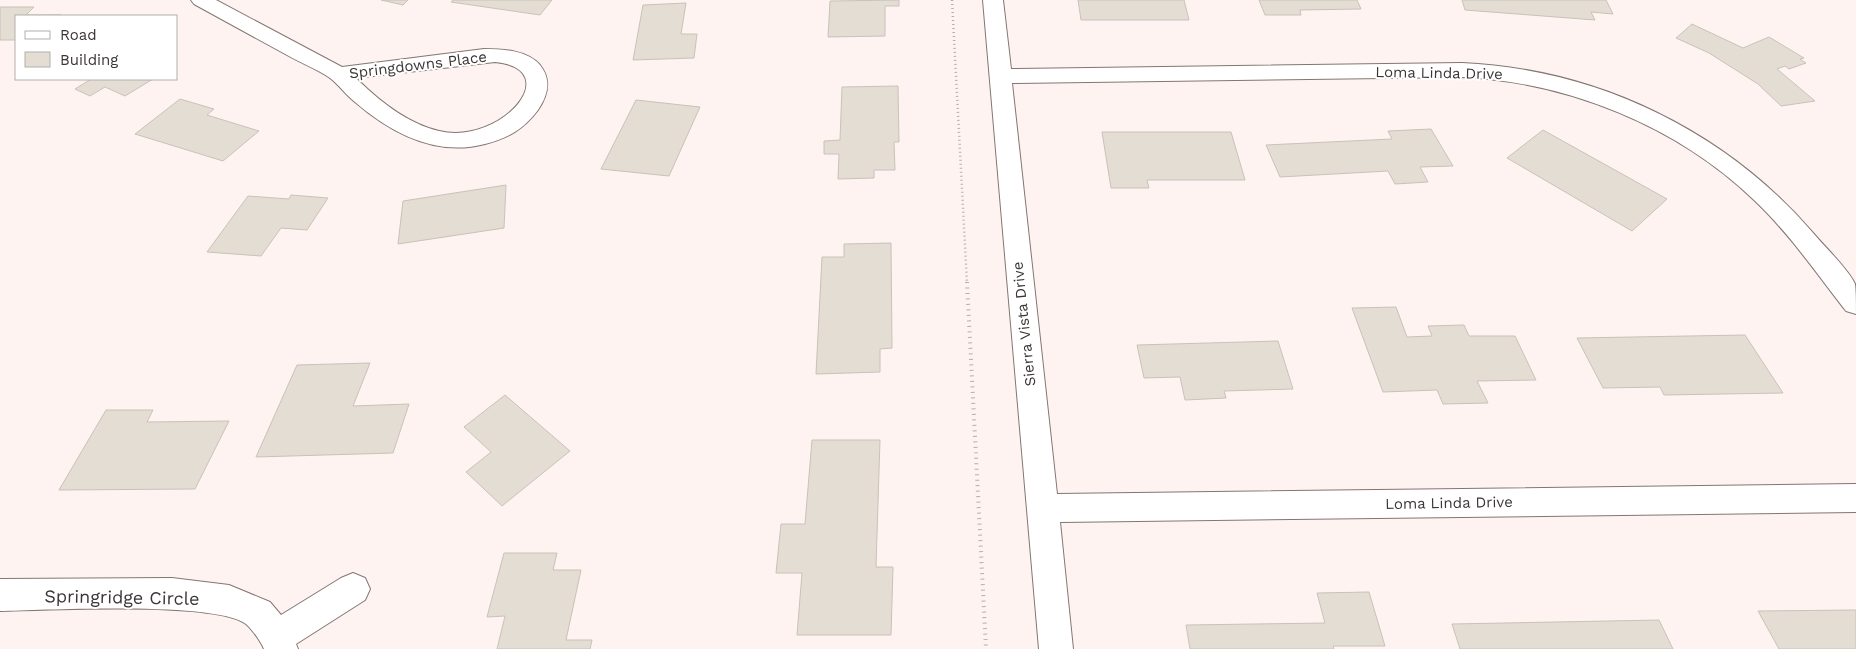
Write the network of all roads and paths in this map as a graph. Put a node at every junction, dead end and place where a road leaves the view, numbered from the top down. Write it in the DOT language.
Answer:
graph roads {
  1 [pos="202,0"];
  2 [pos="952,0"];
  3 [pos="993,0"];
  4 [pos="339,74"];
  5 [pos="1000,76"];
  6 [pos="1856,304"];
  7 [pos="1856,498"];
  8 [pos="1043,508"];
  9 [pos="353,589"];
  10 [pos="0,595"];
  11 [pos="279,643"];
  12 [pos="986,649"];
  13 [pos="1056,649"];
  1 -- 4 [label="street, Springdowns Place"];
  2 -- 12 [label="path"];
  3 -- 5 [label="street, Sierra Vista Drive"];
  4 -- 4 [label="street, Springdowns Place"];
  5 -- 6 [label="street, Loma Linda Drive"];
  5 -- 8 [label="street, Sierra Vista Drive"];
  7 -- 8 [label="street, Loma Linda Drive"];
  8 -- 13 [label="street, Sierra Vista Drive"];
  9 -- 11 [label="street"];
  10 -- 11 [label="street, Springridge Circle"];
}
